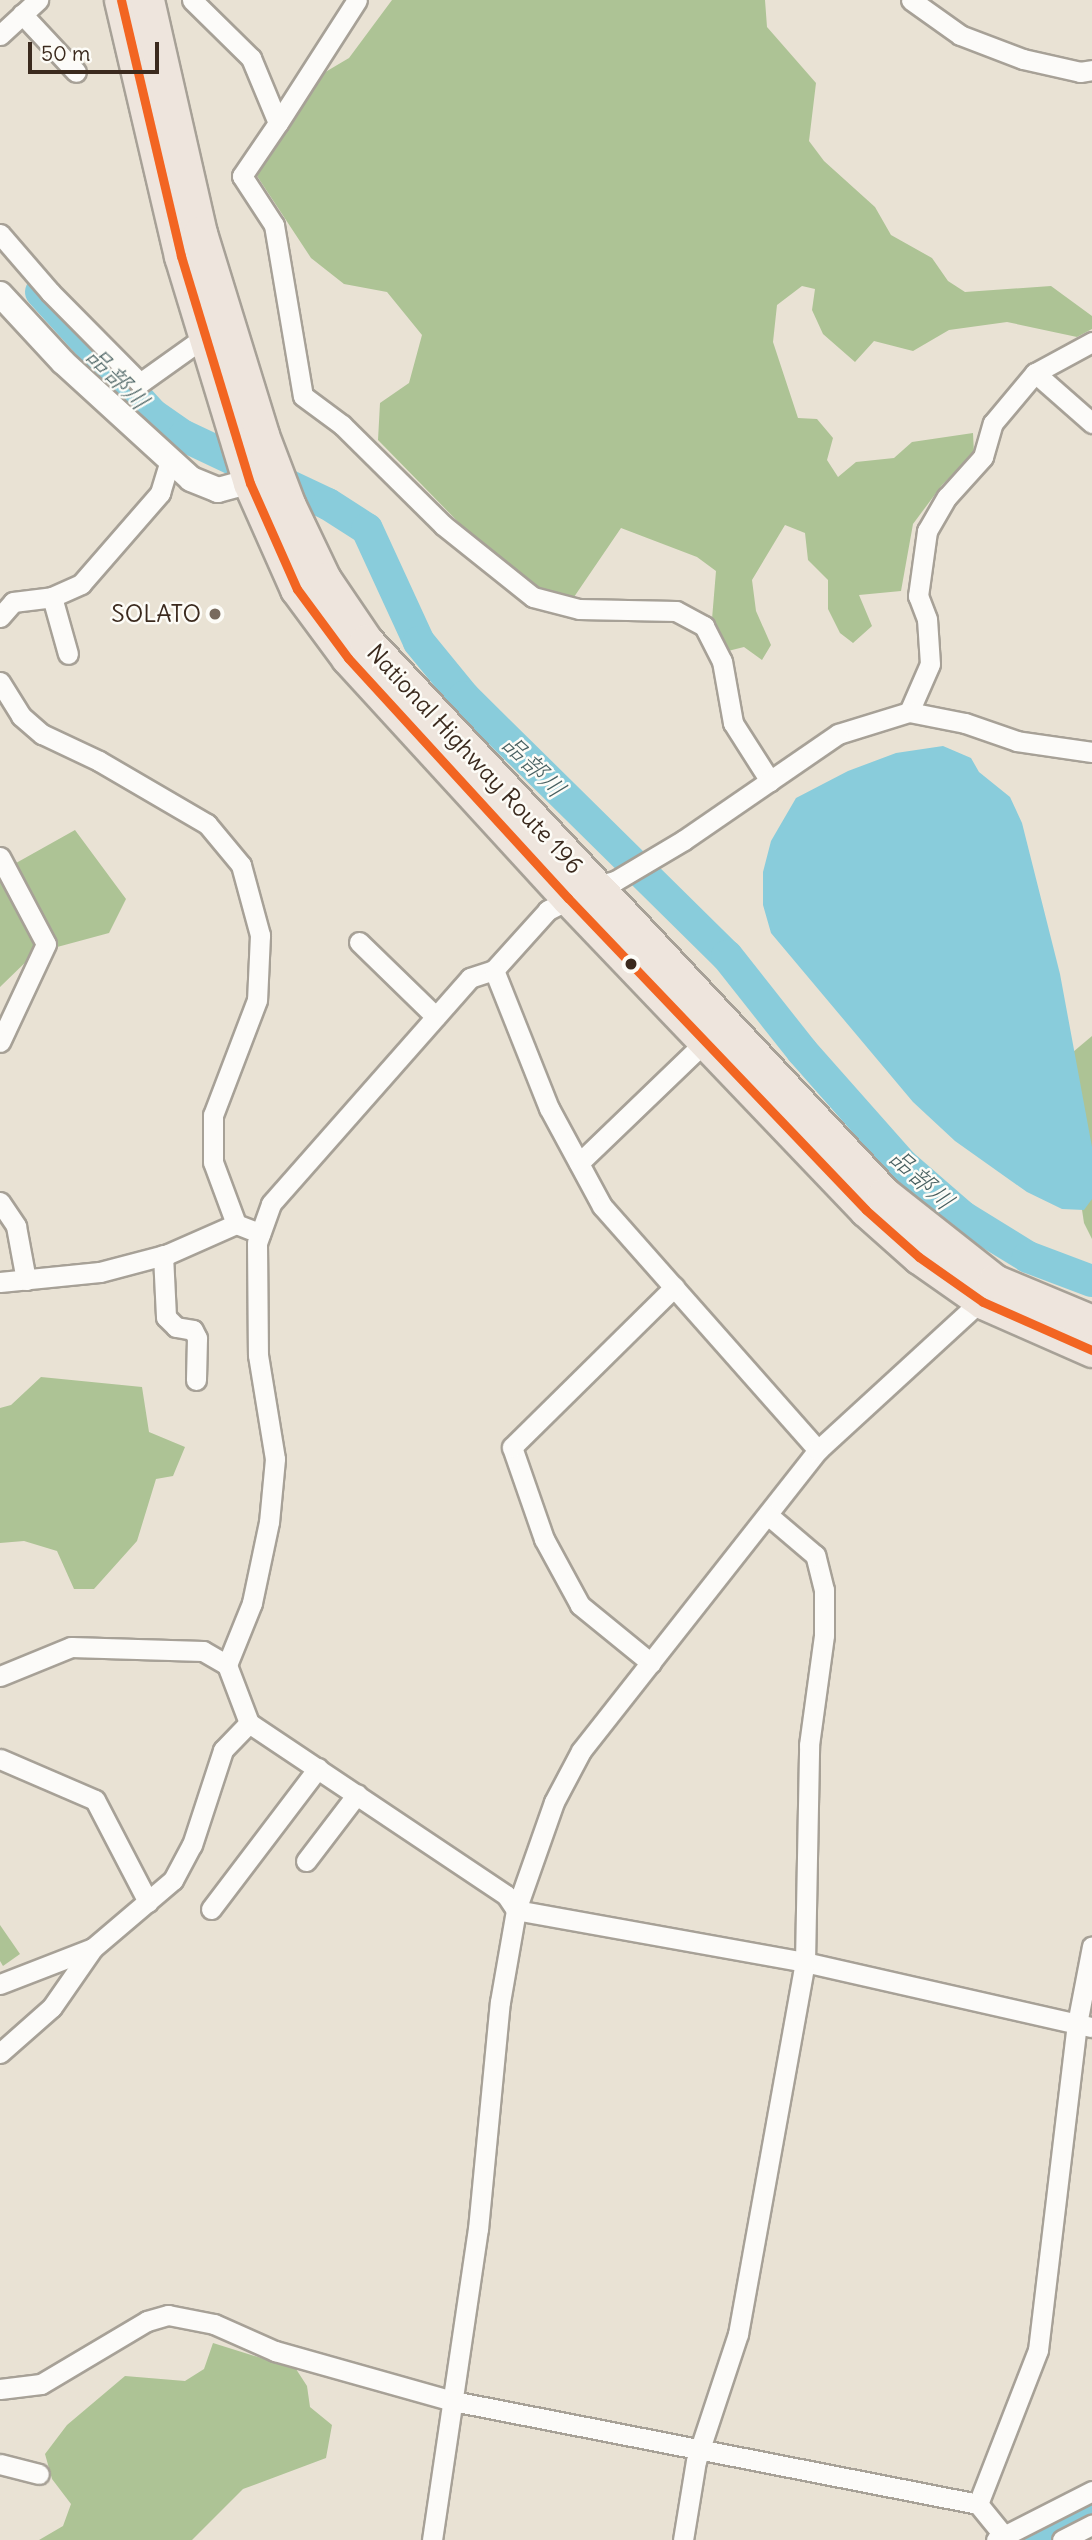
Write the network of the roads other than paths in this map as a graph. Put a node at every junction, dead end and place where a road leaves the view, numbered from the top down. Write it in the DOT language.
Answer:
graph roads {
  1 [pos="38,0"];
  2 [pos="121,0"];
  3 [pos="147,0"];
  4 [pos="192,0"];
  5 [pos="357,0"];
  6 [pos="911,0"];
  7 [pos="22,14"];
  8 [pos="0,35"];
  9 [pos="1092,70"];
  10 [pos="76,72"];
  11 [pos="278,123"];
  12 [pos="0,234"];
  13 [pos="4,306"];
  14 [pos="206,336"];
  15 [pos="1092,342"];
  16 [pos="1035,373"];
  17 [pos="1092,423"];
  18 [pos="170,461"];
  19 [pos="259,476"];
  20 [pos="52,597"];
  21 [pos="0,617"];
  22 [pos="68,654"];
  23 [pos="0,682"];
  24 [pos="909,712"];
  25 [pos="1092,752"];
  26 [pos="770,781"];
  27 [pos="0,857"];
  28 [pos="580,892"];
  29 [pos="359,942"];
  30 [pos="494,970"];
  31 [pos="436,1017"];
  32 [pos="714,1033"];
  33 [pos="0,1042"];
  34 [pos="579,1164"];
  35 [pos="0,1202"];
  36 [pos="236,1224"];
  37 [pos="260,1233"];
  38 [pos="163,1255"];
  39 [pos="26,1280"];
  40 [pos="0,1282"];
  41 [pos="674,1287"];
  42 [pos="988,1292"];
  43 [pos="1092,1322"];
  44 [pos="1092,1350"];
  45 [pos="196,1380"];
  46 [pos="818,1450"];
  47 [pos="768,1515"];
  48 [pos="651,1663"];
  49 [pos="227,1665"];
  50 [pos="0,1676"];
  51 [pos="249,1723"];
  52 [pos="0,1759"];
  53 [pos="318,1768"];
  54 [pos="357,1794"];
  55 [pos="306,1861"];
  56 [pos="148,1902"];
  57 [pos="211,1909"];
  58 [pos="516,1910"];
  59 [pos="1092,1946"];
  60 [pos="93,1948"];
  61 [pos="805,1962"];
  62 [pos="0,1984"];
  63 [pos="1084,2025"];
  64 [pos="0,2053"];
  65 [pos="0,2389"];
  66 [pos="453,2401"];
  67 [pos="700,2449"];
  68 [pos="0,2464"];
  69 [pos="39,2474"];
  70 [pos="1092,2491"];
  71 [pos="978,2504"];
  72 [pos="1092,2525"];
  73 [pos="1000,2538"];
  74 [pos="432,2540"];
  75 [pos="683,2540"];
  76 [pos="1062,2540"];
  1 -- 7 [label="street"];
  2 -- 14 [label="highway, National Highway Route 196"];
  3 -- 19 [label="highway, National Highway Route 196"];
  4 -- 11 [label="street"];
  5 -- 11 [label="street"];
  6 -- 9 [label="street"];
  7 -- 8 [label="street"];
  7 -- 10 [label="street"];
  11 -- 26 [label="street"];
  12 -- 14 [label="street"];
  13 -- 18 [label="street"];
  14 -- 19 [label="highway, National Highway Route 196"];
  15 -- 16 [label="street"];
  16 -- 17 [label="street"];
  16 -- 24 [label="street"];
  18 -- 19 [label="street"];
  18 -- 20 [label="street"];
  19 -- 28 [label="highway, National Highway Route 196"];
  19 -- 28 [label="highway, National Highway Route 196"];
  20 -- 21 [label="street"];
  20 -- 22 [label="street"];
  23 -- 36 [label="street"];
  24 -- 25 [label="street"];
  24 -- 26 [label="street"];
  26 -- 28 [label="street"];
  27 -- 33 [label="street"];
  28 -- 30 [label="street"];
  28 -- 32 [label="highway, National Highway Route 196"];
  29 -- 31 [label="street"];
  30 -- 31 [label="street"];
  30 -- 34 [label="street"];
  31 -- 37 [label="street"];
  32 -- 34 [label="street"];
  32 -- 42 [label="highway, National Highway Route 196"];
  34 -- 41 [label="street"];
  35 -- 39 [label="street"];
  36 -- 37 [label="street"];
  36 -- 38 [label="street"];
  37 -- 49 [label="street"];
  38 -- 39 [label="street"];
  38 -- 45 [label="street"];
  39 -- 40 [label="street"];
  41 -- 46 [label="street"];
  41 -- 48 [label="street"];
  42 -- 43 [label="highway, National Highway Route 196"];
  42 -- 44 [label="highway, National Highway Route 196"];
  42 -- 46 [label="street"];
  46 -- 47 [label="street"];
  47 -- 48 [label="street"];
  47 -- 61 [label="street"];
  48 -- 58 [label="street"];
  49 -- 50 [label="street"];
  49 -- 51 [label="street"];
  51 -- 53 [label="street"];
  51 -- 56 [label="street"];
  52 -- 56 [label="street"];
  53 -- 54 [label="street"];
  53 -- 57 [label="street"];
  54 -- 55 [label="street"];
  54 -- 58 [label="street"];
  56 -- 60 [label="street"];
  58 -- 61 [label="street"];
  58 -- 66 [label="street"];
  59 -- 63 [label="street"];
  60 -- 62 [label="street"];
  60 -- 64 [label="street"];
  61 -- 63 [label="street"];
  61 -- 67 [label="street"];
  63 -- 71 [label="street"];
  65 -- 66 [label="street"];
  66 -- 67 [label="street"];
  66 -- 74 [label="street"];
  67 -- 71 [label="street"];
  67 -- 75 [label="street"];
  68 -- 69 [label="street"];
  70 -- 73 [label="street"];
  71 -- 73 [label="street"];
  72 -- 76 [label="street"];
}
